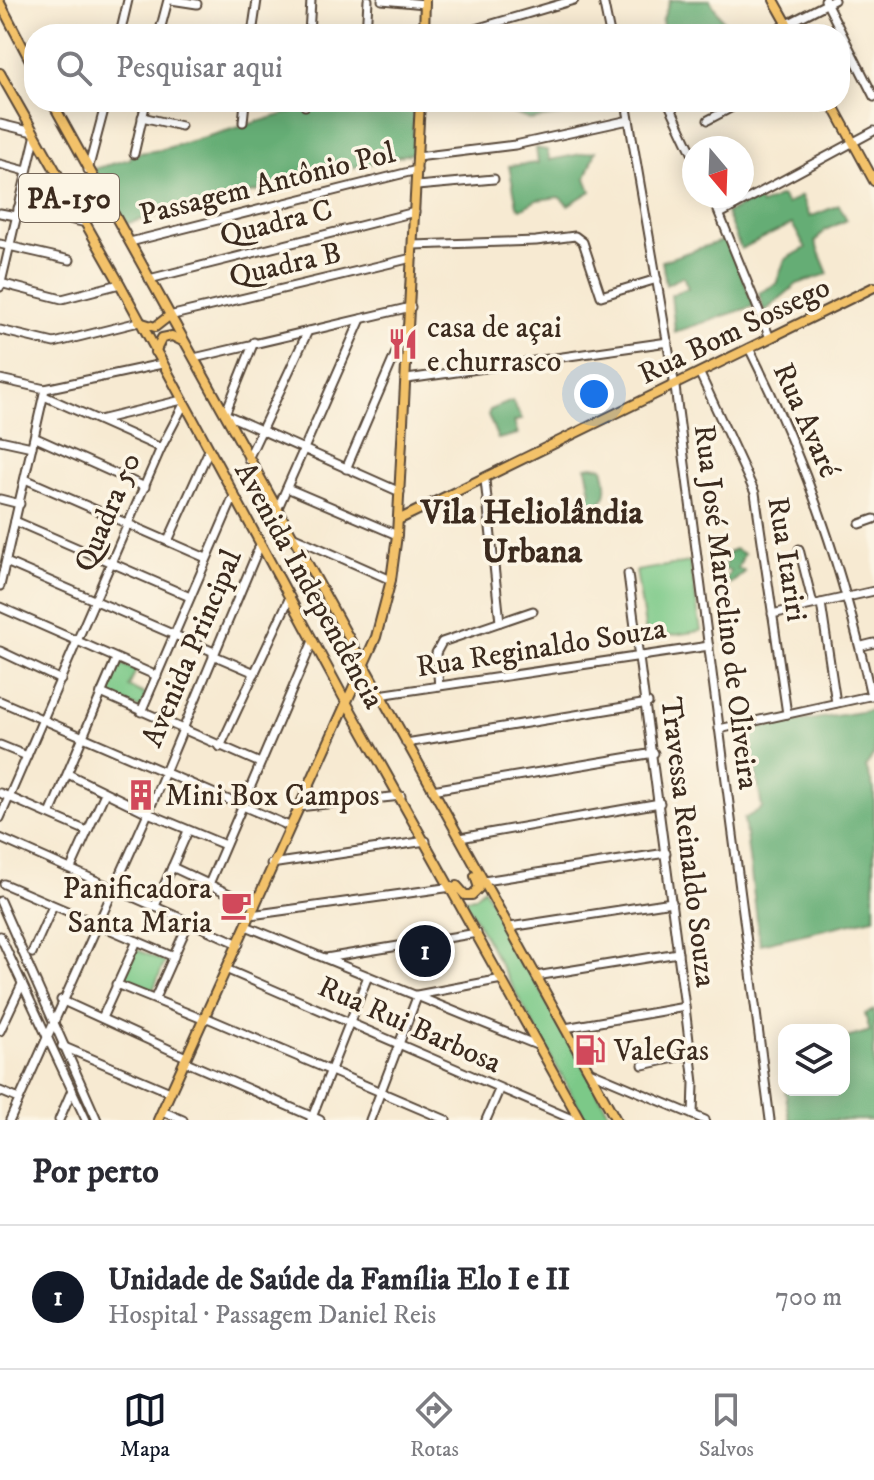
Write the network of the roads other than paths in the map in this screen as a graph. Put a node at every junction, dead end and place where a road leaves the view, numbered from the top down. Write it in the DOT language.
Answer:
graph roads {
  1 [pos="128,0"];
  2 [pos="169,0"];
  3 [pos="257,0"];
  4 [pos="311,0"];
  5 [pos="368,0"];
  6 [pos="382,0"];
  7 [pos="574,0"];
  8 [pos="603,0"];
  9 [pos="774,0"];
  10 [pos="828,1"];
  11 [pos="425,2"];
  12 [pos="197,4"];
  13 [pos="1,5"];
  14 [pos="122,24"];
  15 [pos="162,24"];
  16 [pos="253,24"];
  17 [pos="310,24"];
  18 [pos="367,24"];
  19 [pos="424,24"];
  20 [pos="492,24"];
  21 [pos="608,24"];
  22 [pos="787,24"];
  23 [pos="839,24"];
  24 [pos="850,47"];
  25 [pos="24,49"];
  26 [pos="0,73"];
  27 [pos="874,97"];
  28 [pos="57,112"];
  29 [pos="103,112"];
  30 [pos="143,112"];
  31 [pos="244,112"];
  32 [pos="419,112"];
  33 [pos="628,112"];
  34 [pos="673,112"];
  35 [pos="723,112"];
  36 [pos="836,112"];
  37 [pos="142,117"];
  38 [pos="629,120"];
  39 [pos="708,120"];
  40 [pos="243,122"];
  41 [pos="0,124"];
  42 [pos="181,126"];
  43 [pos="874,131"];
  44 [pos="34,135"];
  45 [pos="684,136"];
  46 [pos="853,142"];
  47 [pos="134,154"];
  48 [pos="417,157"];
  49 [pos="0,164"];
  50 [pos="417,170"];
  51 [pos="26,171"];
  52 [pos="88,171"];
  53 [pos="494,179"];
  54 [pos="874,181"];
  55 [pos="417,186"];
  56 [pos="717,208"];
  57 [pos="17,212"];
  58 [pos="415,212"];
  59 [pos="0,213"];
  60 [pos="720,214"];
  61 [pos="82,222"];
  62 [pos="130,242"];
  63 [pos="4,245"];
  64 [pos="413,245"];
  65 [pos="412,258"];
  66 [pos="70,260"];
  67 [pos="149,279"];
  68 [pos="657,279"];
  69 [pos="120,284"];
  70 [pos="0,285"];
  71 [pos="874,287"];
  72 [pos="411,307"];
  73 [pos="169,316"];
  74 [pos="361,319"];
  75 [pos="410,320"];
  76 [pos="139,322"];
  77 [pos="0,330"];
  78 [pos="308,331"];
  79 [pos="770,338"];
  80 [pos="254,342"];
  81 [pos="668,342"];
  82 [pos="186,344"];
  83 [pos="749,348"];
  84 [pos="155,352"];
  85 [pos="194,358"];
  86 [pos="162,364"];
  87 [pos="700,374"];
  88 [pos="0,379"];
  89 [pos="407,379"];
  90 [pos="675,387"];
  91 [pos="45,393"];
  92 [pos="183,402"];
  93 [pos="225,414"];
  94 [pos="98,420"];
  95 [pos="261,432"];
  96 [pos="36,438"];
  97 [pos="0,440"];
  98 [pos="32,447"];
  99 [pos="161,448"];
  100 [pos="209,450"];
  101 [pos="305,450"];
  102 [pos="248,459"];
  103 [pos="346,469"];
  104 [pos="25,479"];
  105 [pos="485,480"];
  106 [pos="145,487"];
  107 [pos="287,488"];
  108 [pos="400,492"];
  109 [pos="234,496"];
  110 [pos="0,499"];
  111 [pos="20,504"];
  112 [pos="277,510"];
  113 [pos="874,519"];
  114 [pos="398,520"];
  115 [pos="15,521"];
  116 [pos="128,524"];
  117 [pos="860,524"];
  118 [pos="290,535"];
  119 [pos="397,535"];
  120 [pos="168,541"];
  121 [pos="260,545"];
  122 [pos="4,548"];
  123 [pos="799,549"];
  124 [pos="206,558"];
  125 [pos="6,562"];
  126 [pos="112,563"];
  127 [pos="628,574"];
  128 [pos="391,580"];
  129 [pos="0,586"];
  130 [pos="874,591"];
  131 [pos="849,596"];
  132 [pos="190,597"];
  133 [pos="290,597"];
  134 [pos="95,601"];
  135 [pos="817,604"];
  136 [pos="0,607"];
  137 [pos="533,611"];
  138 [pos="772,614"];
  139 [pos="500,622"];
  140 [pos="174,634"];
  141 [pos="78,641"];
  142 [pos="313,641"];
  143 [pos="874,643"];
  144 [pos="709,646"];
  145 [pos="862,646"];
  146 [pos="0,651"];
  147 [pos="213,654"];
  148 [pos="641,656"];
  149 [pos="116,659"];
  150 [pos="362,663"];
  151 [pos="255,673"];
  152 [pos="157,676"];
  153 [pos="61,680"];
  154 [pos="439,686"];
  155 [pos="101,693"];
  156 [pos="379,695"];
  157 [pos="872,696"];
  158 [pos="345,700"];
  159 [pos="0,701"];
  160 [pos="648,703"];
  161 [pos="836,703"];
  162 [pos="141,712"];
  163 [pos="787,714"];
  164 [pos="43,717"];
  165 [pos="719,729"];
  166 [pos="181,731"];
  167 [pos="83,735"];
  168 [pos="406,743"];
  169 [pos="0,745"];
  170 [pos="220,747"];
  171 [pos="654,753"];
  172 [pos="27,756"];
  173 [pos="260,763"];
  174 [pos="164,773"];
  175 [pos="68,774"];
  176 [pos="432,790"];
  177 [pos="0,793"];
  178 [pos="105,793"];
  179 [pos="401,796"];
  180 [pos="9,797"];
  181 [pos="660,803"];
  182 [pos="441,805"];
  183 [pos="243,806"];
  184 [pos="298,807"];
  185 [pos="148,813"];
  186 [pos="50,814"];
  187 [pos="0,818"];
  188 [pos="417,825"];
  189 [pos="289,826"];
  190 [pos="87,831"];
  191 [pos="188,831"];
  192 [pos="0,838"];
  193 [pos="460,838"];
  194 [pos="426,841"];
  195 [pos="225,845"];
  196 [pos="666,853"];
  197 [pos="271,864"];
  198 [pos="172,867"];
  199 [pos="71,868"];
  200 [pos="484,881"];
  201 [pos="4,884"];
  202 [pos="209,884"];
  203 [pos="452,887"];
  204 [pos="114,889"];
  205 [pos="0,901"];
  206 [pos="672,902"];
  207 [pos="53,906"];
  208 [pos="155,906"];
  209 [pos="253,911"];
  210 [pos="189,922"];
  211 [pos="95,924"];
  212 [pos="246,926"];
  213 [pos="510,927"];
  214 [pos="477,933"];
  215 [pos="0,936"];
  216 [pos="137,941"];
  217 [pos="239,944"];
  218 [pos="32,953"];
  219 [pos="678,953"];
  220 [pos="174,957"];
  221 [pos="325,958"];
  222 [pos="228,970"];
  223 [pos="368,976"];
  224 [pos="536,976"];
  225 [pos="502,979"];
  226 [pos="22,984"];
  227 [pos="116,984"];
  228 [pos="416,996"];
  229 [pos="155,998"];
  230 [pos="61,1000"];
  231 [pos="685,1007"];
  232 [pos="102,1018"];
  233 [pos="205,1018"];
  234 [pos="53,1021"];
  235 [pos="348,1023"];
  236 [pos="565,1028"];
  237 [pos="0,1031"];
  238 [pos="47,1036"];
  239 [pos="397,1043"];
  240 [pos="62,1046"];
  241 [pos="539,1046"];
  242 [pos="689,1055"];
  243 [pos="185,1059"];
  244 [pos="643,1065"];
  245 [pos="589,1071"];
  246 [pos="332,1072"];
  247 [pos="72,1090"];
  248 [pos="499,1090"];
  249 [pos="0,1091"];
  250 [pos="170,1092"];
  251 [pos="381,1093"];
  252 [pos="19,1099"];
  253 [pos="693,1115"];
  254 [pos="160,1116"];
  255 [pos="314,1119"];
  256 [pos="10,1120"];
  257 [pos="59,1120"];
  258 [pos="86,1120"];
  259 [pos="97,1120"];
  260 [pos="183,1120"];
  261 [pos="370,1120"];
  262 [pos="446,1120"];
  263 [pos="486,1120"];
  264 [pos="577,1120"];
  265 [pos="616,1120"];
  266 [pos="705,1120"];
  267 [pos="770,1120"];
  1 -- 14 [label="street"];
  2 -- 12 [label="street"];
  2 -- 15 [label="street"];
  3 -- 16 [label="street"];
  4 -- 17 [label="street"];
  5 -- 18 [label="street"];
  6 -- 11 [label="street"];
  7 -- 20 [label="street"];
  8 -- 21 [label="street"];
  9 -- 22 [label="main road"];
  10 -- 22 [label="street"];
  10 -- 23 [label="street"];
  11 -- 19 [label="main road"];
  13 -- 25 [label="main road"];
  24 -- 27 [label="street"];
  26 -- 44 [label="main road, Avenida Independência / PA-150"];
  28 -- 52 [label="main road, Avenida Independência / PA-150"];
  29 -- 52 [label="street"];
  30 -- 37 [label="street"];
  31 -- 40 [label="street"];
  32 -- 48 [label="main road"];
  33 -- 38 [label="street, Rua José Marcelino de Oliveira"];
  34 -- 45 [label="street"];
  35 -- 39 [label="street"];
  36 -- 46 [label="main road"];
  37 -- 42 [label="street"];
  37 -- 47 [label="street"];
  38 -- 48 [label="street"];
  38 -- 68 [label="street, Rua José Marcelino de Oliveira"];
  41 -- 44 [label="street"];
  43 -- 46 [label="street"];
  44 -- 51 [label="street"];
  44 -- 61 [label="main road, Avenida Independência / PA-150"];
  46 -- 54 [label="main road"];
  46 -- 60 [label="street"];
  48 -- 50 [label="main road"];
  49 -- 51 [label="street"];
  50 -- 55 [label="main road"];
  50 -- 62 [label="street, Passagem Antônio Pol"];
  51 -- 57 [label="street"];
  52 -- 62 [label="main road, Avenida Independência / PA-150"];
  53 -- 55 [label="street"];
  55 -- 58 [label="main road"];
  56 -- 60 [label="street"];
  57 -- 59 [label="street"];
  57 -- 61 [label="street"];
  57 -- 63 [label="street"];
  58 -- 64 [label="main road"];
  58 -- 67 [label="street, Quadra C"];
  60 -- 79 [label="street"];
  61 -- 69 [label="main road, Avenida Independência / PA-150"];
  62 -- 67 [label="main road, Avenida Independência / PA-150"];
  63 -- 66 [label="street"];
  63 -- 70 [label="street"];
  64 -- 65 [label="main road"];
  64 -- 68 [label="street"];
  65 -- 72 [label="main road"];
  65 -- 73 [label="street, Quadra B"];
  67 -- 73 [label="main road, Avenida Independência / PA-150"];
  68 -- 81 [label="street, Rua José Marcelino de Oliveira"];
  69 -- 70 [label="street"];
  69 -- 76 [label="main road, Avenida Independência / PA-150"];
  71 -- 79 [label="main road, Rua Bom Sossego"];
  72 -- 74 [label="street"];
  72 -- 75 [label="main road"];
  73 -- 76 [label="main road"];
  73 -- 82 [label="main road, Avenida Independência / PA-150"];
  74 -- 78 [label="street"];
  74 -- 101 [label="street"];
  75 -- 89 [label="main road"];
  75 -- 103 [label="street"];
  76 -- 77 [label="street"];
  76 -- 84 [label="main road, Avenida Independência / PA-150"];
  78 -- 80 [label="street"];
  78 -- 95 [label="street"];
  79 -- 83 [label="main road, Rua Bom Sossego"];
  80 -- 85 [label="street"];
  80 -- 93 [label="street"];
  81 -- 89 [label="street"];
  81 -- 90 [label="street, Rua José Marcelino de Oliveira"];
  82 -- 84 [label="main road"];
  82 -- 85 [label="main road, Avenida Independência / PA-150"];
  83 -- 87 [label="main road, Rua Bom Sossego"];
  83 -- 131 [label="street, Rua Avaré"];
  84 -- 86 [label="main road, Avenida Independência / PA-150"];
  85 -- 93 [label="main road, Avenida Independência / PA-150"];
  86 -- 91 [label="street"];
  86 -- 92 [label="main road, Avenida Independência / PA-150"];
  87 -- 90 [label="main road, Rua Bom Sossego"];
  87 -- 138 [label="street, Rua Itariri"];
  88 -- 91 [label="street"];
  89 -- 108 [label="main road"];
  90 -- 105 [label="main road, Rua Bom Sossego"];
  90 -- 144 [label="street, Rua José Marcelino de Oliveira"];
  91 -- 94 [label="street"];
  91 -- 96 [label="street"];
  92 -- 94 [label="street"];
  92 -- 99 [label="street, Quadra 50"];
  92 -- 100 [label="main road, Avenida Independência / PA-150"];
  93 -- 95 [label="street"];
  93 -- 102 [label="main road, Avenida Independência / PA-150"];
  94 -- 99 [label="street"];
  95 -- 101 [label="street"];
  95 -- 102 [label="street"];
  96 -- 98 [label="street"];
  96 -- 106 [label="street"];
  97 -- 98 [label="street"];
  98 -- 104 [label="street"];
  99 -- 106 [label="street, Quadra 50"];
  100 -- 109 [label="main road, Avenida Independência / PA-150"];
  100 -- 120 [label="street"];
  101 -- 103 [label="street"];
  101 -- 107 [label="street"];
  102 -- 112 [label="main road, Avenida Independência / PA-150"];
  103 -- 108 [label="street"];
  104 -- 111 [label="street"];
  104 -- 116 [label="street"];
  105 -- 114 [label="main road, Rua Bom Sossego"];
  105 -- 139 [label="street"];
  106 -- 116 [label="street, Quadra 50"];
  107 -- 112 [label="street"];
  107 -- 119 [label="street"];
  108 -- 114 [label="main road"];
  109 -- 121 [label="main road, Avenida Independência / PA-150"];
  109 -- 124 [label="street"];
  110 -- 111 [label="street"];
  111 -- 115 [label="street"];
  112 -- 118 [label="main road, Avenida Independência / PA-150"];
  113 -- 117 [label="street"];
  114 -- 119 [label="main road"];
  115 -- 122 [label="street"];
  115 -- 126 [label="street"];
  116 -- 120 [label="street"];
  116 -- 126 [label="street, Quadra 50"];
  118 -- 128 [label="street"];
  118 -- 150 [label="main road, Avenida Independência / PA-150"];
  119 -- 128 [label="main road"];
  120 -- 124 [label="street"];
  121 -- 133 [label="main road, Avenida Independência / PA-150"];
  121 -- 147 [label="street, Avenida Principal"];
  122 -- 125 [label="street"];
  123 -- 135 [label="street"];
  124 -- 132 [label="street"];
  125 -- 129 [label="street"];
  125 -- 134 [label="street"];
  126 -- 132 [label="street"];
  126 -- 134 [label="street, Quadra 50"];
  127 -- 148 [label="street, Travessa Reinaldo Souza"];
  128 -- 150 [label="main road"];
  130 -- 131 [label="street"];
  131 -- 135 [label="street"];
  131 -- 145 [label="street, Rua Avaré"];
  132 -- 140 [label="street"];
  133 -- 142 [label="main road, Avenida Independência / PA-150"];
  133 -- 151 [label="street"];
  134 -- 140 [label="street"];
  134 -- 141 [label="street, Quadra 50"];
  135 -- 138 [label="street"];
  135 -- 161 [label="street"];
  136 -- 141 [label="street"];
  137 -- 139 [label="street"];
  138 -- 163 [label="street, Rua Itariri"];
  139 -- 154 [label="street"];
  140 -- 147 [label="street"];
  140 -- 152 [label="street"];
  141 -- 149 [label="street"];
  141 -- 153 [label="street, Quadra 50"];
  142 -- 158 [label="main road, Avenida Independência / PA-150"];
  142 -- 173 [label="street"];
  143 -- 145 [label="street"];
  144 -- 148 [label="street, Rua Reginaldo Souza"];
  144 -- 165 [label="street, Rua José Marcelino de Oliveira"];
  145 -- 157 [label="street, Rua Avaré"];
  146 -- 153 [label="street"];
  147 -- 151 [label="street"];
  147 -- 166 [label="street, Avenida Principal"];
  148 -- 154 [label="street, Rua Reginaldo Souza"];
  148 -- 160 [label="street, Travessa Reinaldo Souza"];
  149 -- 152 [label="street"];
  149 -- 155 [label="street"];
  150 -- 156 [label="main road, Avenida Independência / PA-150"];
  150 -- 158 [label="main road"];
  151 -- 170 [label="street"];
  152 -- 162 [label="street"];
  153 -- 164 [label="street, Quadra 50"];
  154 -- 156 [label="street, Rua Reginaldo Souza"];
  155 -- 162 [label="street"];
  155 -- 167 [label="street"];
  156 -- 168 [label="main road, Avenida Independência / PA-150"];
  157 -- 161 [label="street"];
  158 -- 179 [label="main road, Avenida Independência / PA-150"];
  158 -- 184 [label="main road"];
  159 -- 164 [label="street"];
  160 -- 168 [label="street"];
  160 -- 171 [label="street, Travessa Reinaldo Souza"];
  161 -- 163 [label="street"];
  162 -- 166 [label="street"];
  163 -- 165 [label="street"];
  164 -- 167 [label="street"];
  164 -- 172 [label="street, Quadra 50"];
  165 -- 267 [label="street, Rua José Marcelino de Oliveira"];
  166 -- 170 [label="street"];
  166 -- 174 [label="street, Avenida Principal"];
  167 -- 174 [label="street"];
  167 -- 175 [label="street"];
  168 -- 176 [label="main road, Avenida Independência / PA-150"];
  169 -- 172 [label="street"];
  170 -- 173 [label="street"];
  171 -- 176 [label="street"];
  171 -- 181 [label="street, Travessa Reinaldo Souza"];
  172 -- 180 [label="street, Quadra 50"];
  173 -- 183 [label="street"];
  174 -- 183 [label="street"];
  174 -- 185 [label="street, Avenida Principal"];
  175 -- 178 [label="street"];
  175 -- 186 [label="street"];
  176 -- 182 [label="main road, Avenida Independência / PA-150"];
  177 -- 180 [label="street"];
  178 -- 185 [label="street"];
  178 -- 190 [label="street"];
  179 -- 184 [label="street"];
  179 -- 188 [label="main road, Avenida Independência / PA-150"];
  180 -- 186 [label="street"];
  180 -- 187 [label="street, Quadra 50"];
  181 -- 193 [label="street"];
  181 -- 196 [label="street, Travessa Reinaldo Souza"];
  182 -- 188 [label="main road"];
  182 -- 193 [label="main road, Avenida Independência / PA-150"];
  183 -- 189 [label="street"];
  183 -- 195 [label="street"];
  184 -- 189 [label="main road"];
  185 -- 191 [label="street"];
  185 -- 204 [label="street, Avenida Principal"];
  186 -- 190 [label="street"];
  188 -- 194 [label="main road, Avenida Independência / PA-150"];
  189 -- 197 [label="main road"];
  190 -- 199 [label="street"];
  191 -- 195 [label="street"];
  191 -- 198 [label="street"];
  192 -- 199 [label="street"];
  193 -- 200 [label="main road, Avenida Independência / PA-150"];
  194 -- 197 [label="street"];
  194 -- 203 [label="main road, Avenida Independência / PA-150"];
  195 -- 202 [label="street"];
  196 -- 200 [label="street"];
  196 -- 206 [label="street, Travessa Reinaldo Souza"];
  197 -- 209 [label="main road"];
  198 -- 202 [label="street"];
  198 -- 208 [label="street"];
  199 -- 204 [label="street"];
  200 -- 213 [label="main road, Avenida Independência / PA-150"];
  201 -- 207 [label="street"];
  202 -- 209 [label="street"];
  203 -- 209 [label="street"];
  203 -- 214 [label="main road, Avenida Independência / PA-150"];
  204 -- 208 [label="street"];
  204 -- 211 [label="street, Avenida Principal"];
  205 -- 234 [label="street"];
  206 -- 213 [label="street"];
  206 -- 219 [label="street, Travessa Reinaldo Souza"];
  207 -- 211 [label="street"];
  207 -- 218 [label="street"];
  208 -- 210 [label="street"];
  209 -- 212 [label="main road"];
  210 -- 217 [label="street"];
  210 -- 220 [label="street"];
  211 -- 216 [label="street"];
  211 -- 230 [label="street, Avenida Principal"];
  212 -- 217 [label="main road"];
  212 -- 221 [label="street"];
  213 -- 224 [label="main road, Avenida Independência / PA-150"];
  214 -- 221 [label="street"];
  214 -- 225 [label="main road, Avenida Independência / PA-150"];
  215 -- 226 [label="street"];
  216 -- 220 [label="street"];
  216 -- 227 [label="street"];
  217 -- 222 [label="main road"];
  219 -- 224 [label="street"];
  219 -- 231 [label="street, Travessa Reinaldo Souza"];
  220 -- 229 [label="street"];
  221 -- 223 [label="street"];
  222 -- 233 [label="main road"];
  222 -- 235 [label="street, Rua Rui Barbosa"];
  223 -- 228 [label="street"];
  223 -- 235 [label="street"];
  224 -- 236 [label="main road, Avenida Independência / PA-150"];
  225 -- 228 [label="street"];
  225 -- 241 [label="main road, Avenida Independência / PA-150"];
  226 -- 237 [label="street"];
  226 -- 238 [label="street"];
  227 -- 229 [label="street"];
  227 -- 232 [label="street"];
  228 -- 239 [label="street"];
  228 -- 241 [label="street"];
  229 -- 233 [label="street"];
  230 -- 232 [label="street"];
  230 -- 234 [label="street, Avenida Principal"];
  231 -- 236 [label="street"];
  231 -- 242 [label="street, Travessa Reinaldo Souza"];
  232 -- 243 [label="street"];
  233 -- 243 [label="main road"];
  233 -- 246 [label="street"];
  234 -- 238 [label="street, Avenida Principal"];
  234 -- 240 [label="street"];
  235 -- 239 [label="street, Rua Rui Barbosa"];
  235 -- 246 [label="street"];
  236 -- 245 [label="main road, Avenida Independência / PA-150"];
  238 -- 247 [label="street"];
  238 -- 252 [label="street, Avenida Principal"];
  239 -- 248 [label="street, Rua Rui Barbosa"];
  239 -- 251 [label="street"];
  240 -- 250 [label="street"];
  240 -- 259 [label="street"];
  241 -- 264 [label="main road, Avenida Independência / PA-150"];
  242 -- 244 [label="street"];
  242 -- 253 [label="street, Travessa Reinaldo Souza"];
  243 -- 250 [label="main road"];
  243 -- 255 [label="street"];
  245 -- 253 [label="street"];
  245 -- 265 [label="main road, Avenida Independência / PA-150"];
  246 -- 251 [label="street"];
  246 -- 255 [label="street"];
  247 -- 257 [label="street"];
  247 -- 258 [label="street"];
  248 -- 263 [label="street"];
  248 -- 264 [label="street, Rua Rui Barbosa"];
  249 -- 252 [label="street"];
  250 -- 254 [label="main road"];
  251 -- 261 [label="street"];
  251 -- 262 [label="street"];
  252 -- 256 [label="street, Avenida Principal"];
  253 -- 266 [label="street"];
  254 -- 260 [label="street"];
}
